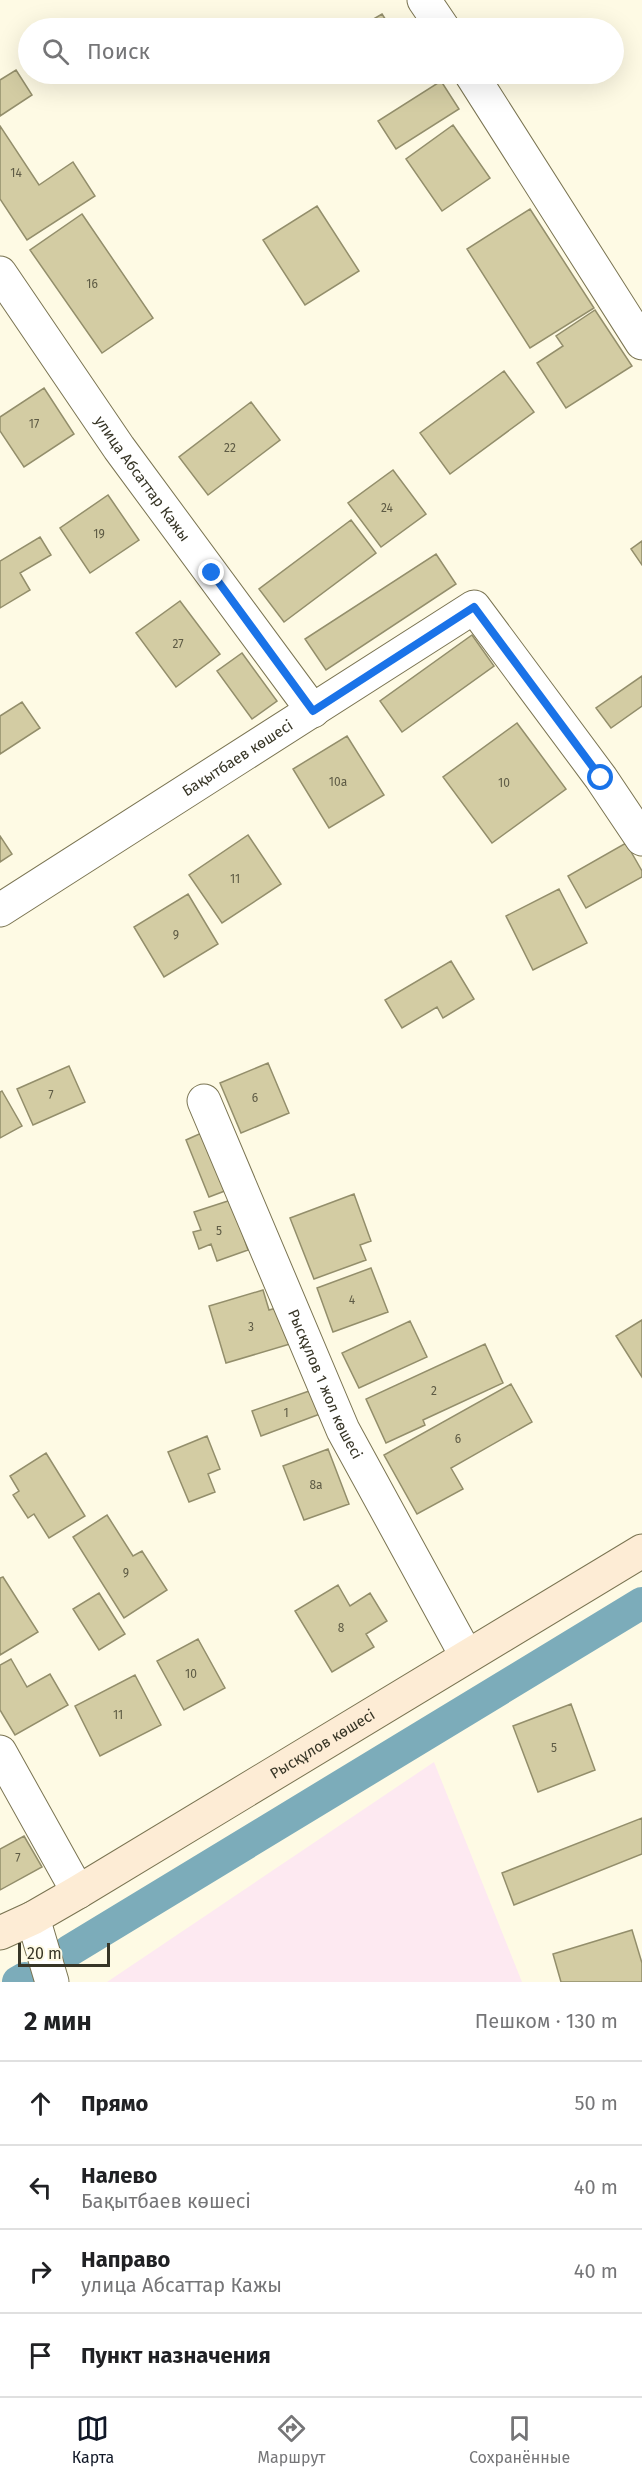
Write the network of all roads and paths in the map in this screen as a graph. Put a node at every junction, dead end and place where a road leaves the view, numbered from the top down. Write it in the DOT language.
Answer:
graph roads {
  1 [pos="424,0"];
  2 [pos="436,18"];
  3 [pos="477,84"];
  4 [pos="0,273"];
  5 [pos="642,343"];
  6 [pos="313,711"];
  7 [pos="642,839"];
  8 [pos="0,910"];
  9 [pos="204,1101"];
  10 [pos="641,1554"];
  11 [pos="466,1656"];
  12 [pos="0,1752"];
  13 [pos="78,1892"];
  14 [pos="33,1918"];
  15 [pos="0,1933"];
  16 [pos="52,1982"];
  1 -- 2 [label="street"];
  3 -- 5 [label="street"];
  4 -- 6 [label="street, улица Абсаттар Кажы"];
  6 -- 7 [label="street, Бақытбаев көшесі"];
  6 -- 8 [label="street, Бақытбаев көшесі"];
  9 -- 11 [label="street, Рысқұлов 1 жол көшесі"];
  10 -- 11 [label="street, Рысқұлов көшесі"];
  11 -- 13 [label="street, Рысқұлов көшесі"];
  12 -- 13 [label="street"];
  13 -- 14 [label="street, Рысқұлов көшесі"];
  14 -- 15 [label="street, Рысқұлов көшесі"];
  14 -- 16 [label="street"];
}
